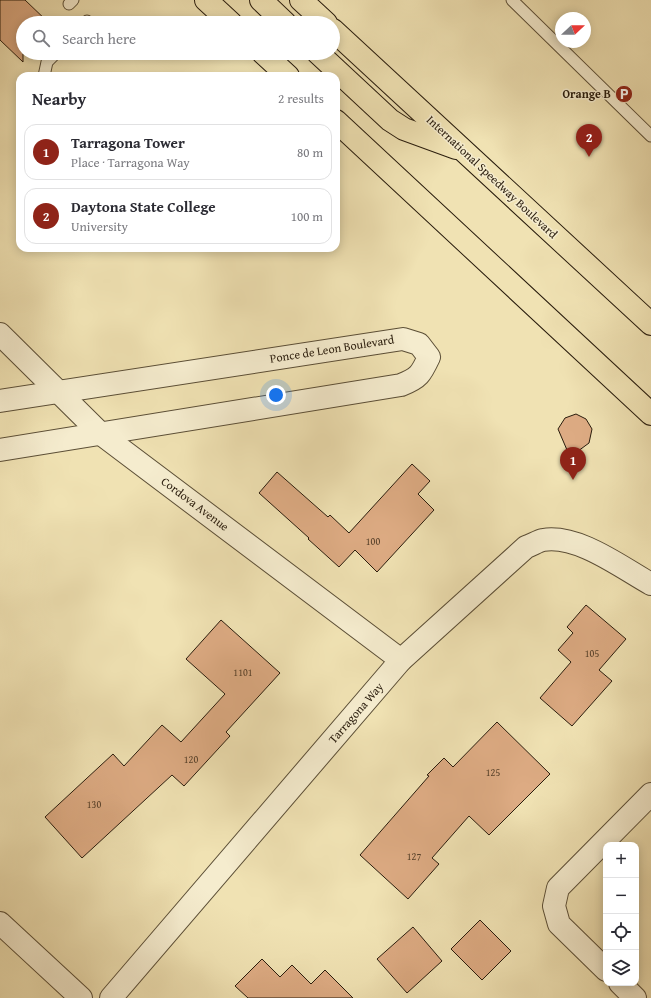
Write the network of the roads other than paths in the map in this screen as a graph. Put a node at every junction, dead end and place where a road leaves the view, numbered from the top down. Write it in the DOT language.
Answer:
graph roads {
  1 [pos="206,0"];
  2 [pos="261,0"];
  3 [pos="301,0"];
  4 [pos="512,0"];
  5 [pos="223,16"];
  6 [pos="278,16"];
  7 [pos="318,16"];
  8 [pos="340,36"];
  9 [pos="49,60"];
  10 [pos="271,60"];
  11 [pos="326,60"];
  12 [pos="45,72"];
  13 [pos="284,72"];
  14 [pos="338,72"];
  15 [pos="340,73"];
  16 [pos="340,125"];
  17 [pos="651,136"];
  18 [pos="465,151"];
  19 [pos="651,324"];
  20 [pos="0,334"];
  21 [pos="59,391"];
  22 [pos="0,401"];
  23 [pos="651,414"];
  24 [pos="101,434"];
  25 [pos="0,450"];
  26 [pos="651,584"];
  27 [pos="401,660"];
  28 [pos="651,794"];
  29 [pos="0,923"];
  30 [pos="603,967"];
  31 [pos="623,986"];
  32 [pos="81,998"];
  33 [pos="111,998"];
  34 [pos="635,998"];
  1 -- 5 [label="main road"];
  2 -- 6 [label="main road"];
  3 -- 7 [label="main road"];
  4 -- 17 [label="lane"];
  8 -- 18 [label="main road, International Speedway Boulevard"];
  9 -- 12 [label="lane"];
  10 -- 13 [label="main road"];
  11 -- 14 [label="main road"];
  15 -- 18 [label="main road"];
  16 -- 23 [label="main road"];
  18 -- 19 [label="main road, International Speedway Boulevard"];
  20 -- 21 [label="street, Cordova Avenue"];
  21 -- 22 [label="street, Ponce de Leon Boulevard"];
  21 -- 24 [label="street, Cordova Avenue"];
  21 -- 24 [label="street, Ponce de Leon Boulevard"];
  24 -- 25 [label="street, Ponce de Leon Boulevard"];
  24 -- 27 [label="street, Cordova Avenue"];
  26 -- 27 [label="street, Tarragona Way"];
  27 -- 33 [label="street, Tarragona Way"];
  28 -- 30 [label="street"];
  29 -- 32 [label="street"];
  31 -- 34 [label="street"];
}
